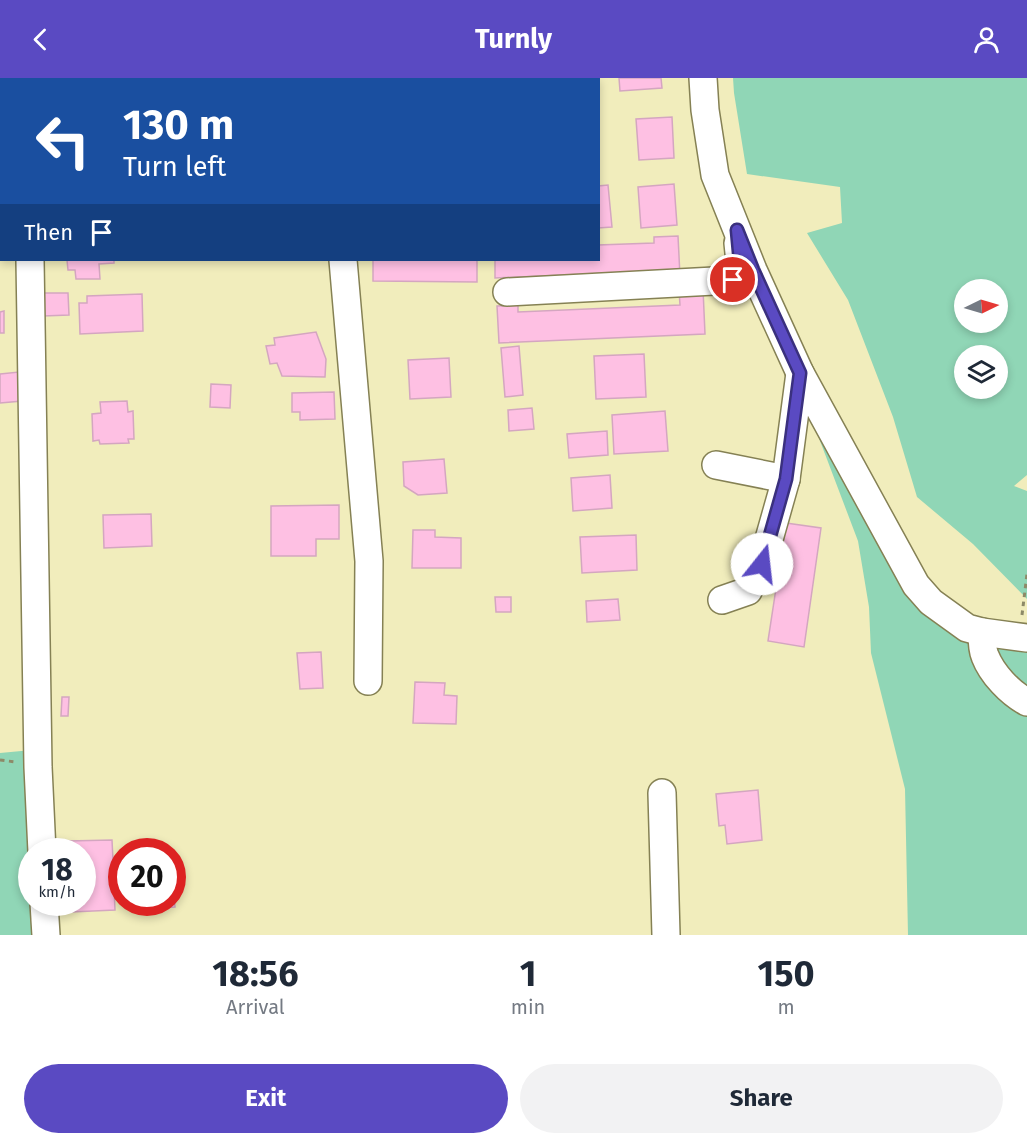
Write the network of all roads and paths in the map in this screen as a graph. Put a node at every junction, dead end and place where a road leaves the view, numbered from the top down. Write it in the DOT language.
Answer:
graph roads {
  1 [pos="703,78"];
  2 [pos="737,230"];
  3 [pos="30,261"];
  4 [pos="343,261"];
  5 [pos="507,292"];
  6 [pos="800,373"];
  7 [pos="716,465"];
  8 [pos="786,479"];
  9 [pos="1027,574"];
  10 [pos="722,600"];
  11 [pos="981,632"];
  12 [pos="1023,638"];
  13 [pos="368,681"];
  14 [pos="1027,702"];
  15 [pos="662,793"];
  16 [pos="41,838"];
  17 [pos="45,916"];
  18 [pos="46,935"];
  19 [pos="666,935"];
  1 -- 2 [label="street"];
  2 -- 5 [label="street"];
  2 -- 6 [label="street"];
  3 -- 16 [label="street"];
  4 -- 13 [label="street"];
  6 -- 8 [label="street"];
  6 -- 11 [label="street"];
  7 -- 8 [label="street"];
  8 -- 10 [label="street"];
  9 -- 12 [label="path"];
  11 -- 12 [label="street"];
  11 -- 14 [label="street"];
  15 -- 19 [label="street"];
  17 -- 18 [label="street"];
}
